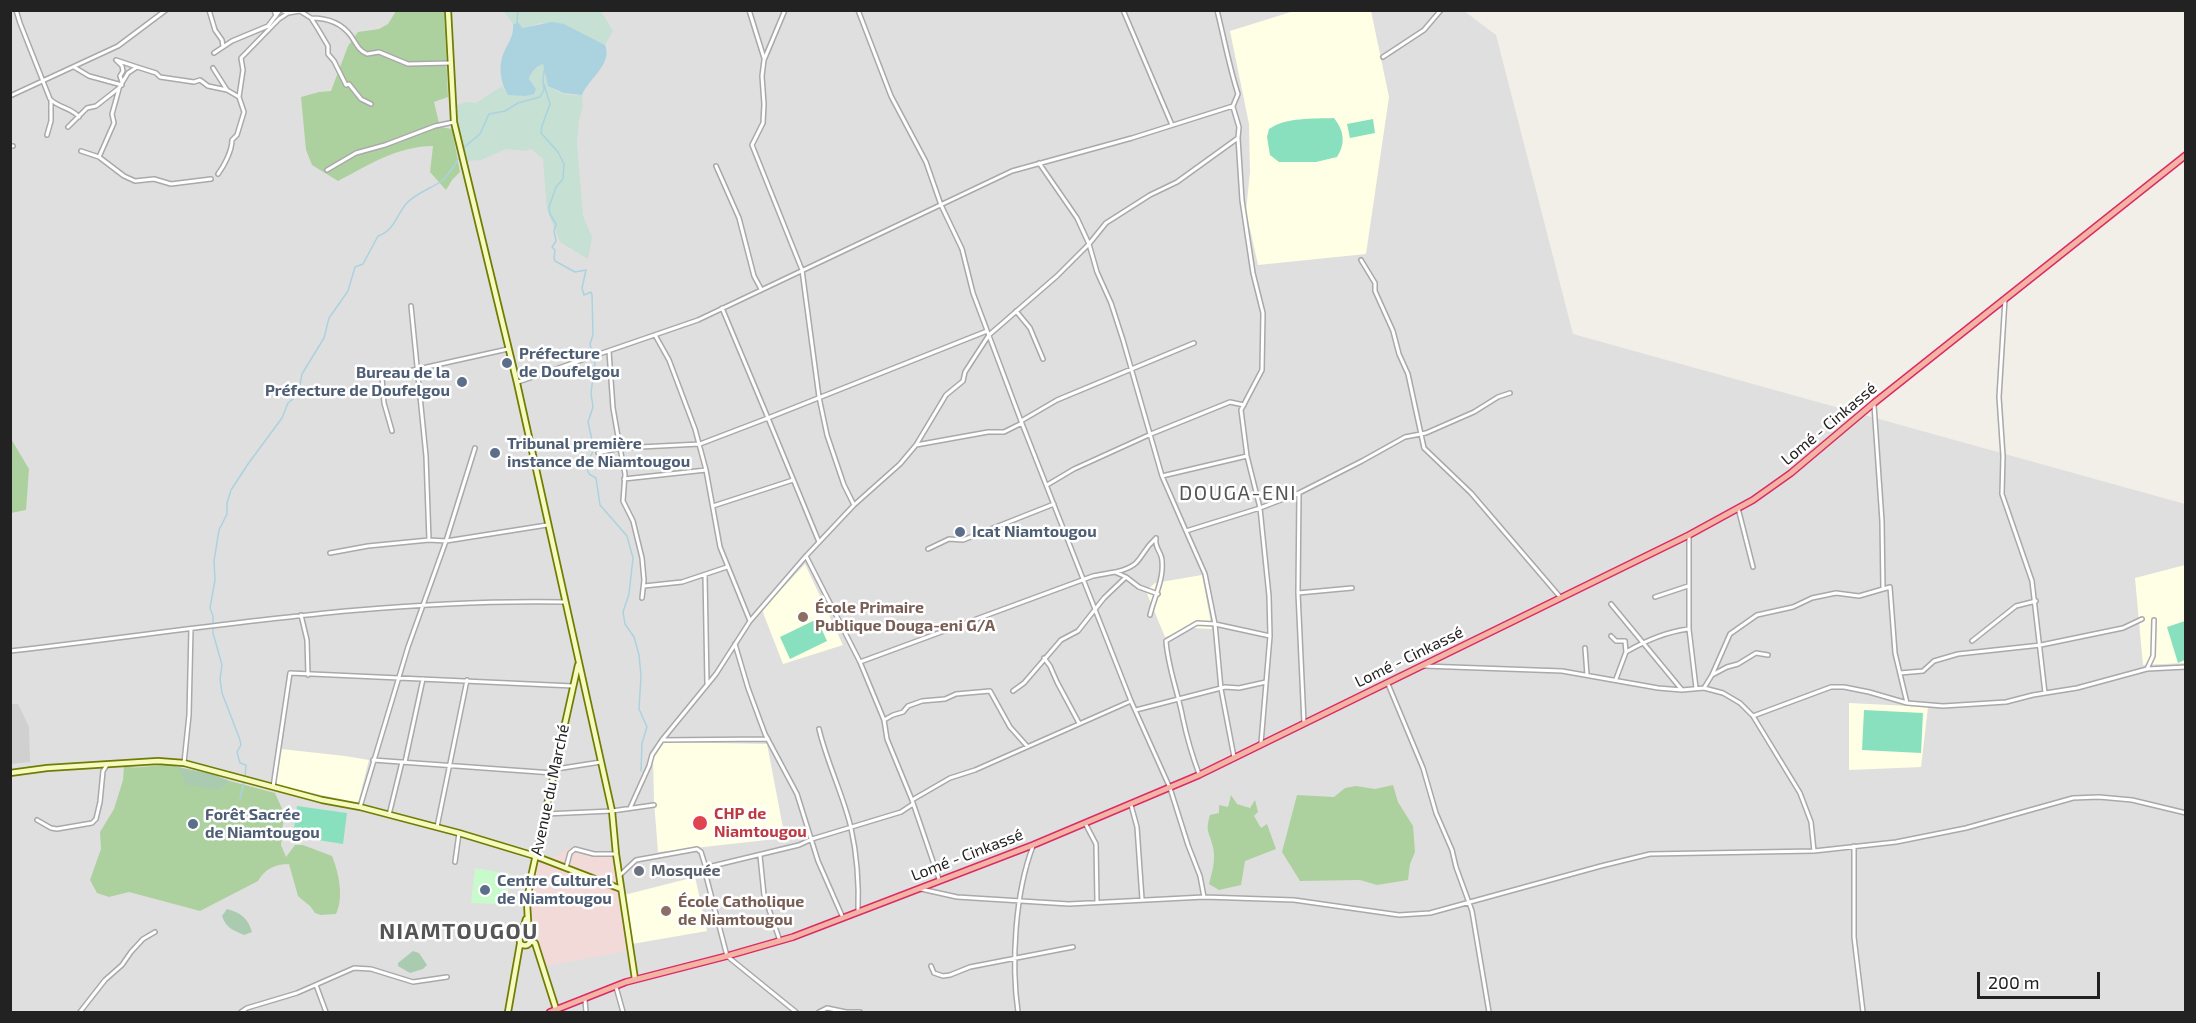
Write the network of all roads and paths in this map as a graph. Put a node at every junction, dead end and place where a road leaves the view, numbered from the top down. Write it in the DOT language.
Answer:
graph roads {
  1 [pos="16,10"];
  2 [pos="165,10"];
  3 [pos="208,10"];
  4 [pos="274,10"];
  5 [pos="280,10"];
  6 [pos="448,10"];
  7 [pos="748,10"];
  8 [pos="785,10"];
  9 [pos="858,10"];
  10 [pos="1123,10"];
  11 [pos="1217,10"];
  12 [pos="1441,10"];
  13 [pos="300,11"];
  14 [pos="288,14"];
  15 [pos="276,16"];
  16 [pos="311,18"];
  17 [pos="223,46"];
  18 [pos="214,52"];
  19 [pos="1383,57"];
  20 [pos="764,60"];
  21 [pos="450,63"];
  22 [pos="74,67"];
  23 [pos="137,67"];
  24 [pos="213,68"];
  25 [pos="43,80"];
  26 [pos="120,86"];
  27 [pos="227,90"];
  28 [pos="10,96"];
  29 [pos="239,97"];
  30 [pos="50,99"];
  31 [pos="371,104"];
  32 [pos="1233,106"];
  33 [pos="79,117"];
  34 [pos="453,122"];
  35 [pos="1172,125"];
  36 [pos="68,127"];
  37 [pos="46,135"];
  38 [pos="1238,138"];
  39 [pos="81,151"];
  40 [pos="2186,154"];
  41 [pos="99,157"];
  42 [pos="1039,163"];
  43 [pos="716,166"];
  44 [pos="327,170"];
  45 [pos="218,174"];
  46 [pos="211,179"];
  47 [pos="941,205"];
  48 [pos="1089,244"];
  49 [pos="1362,260"];
  50 [pos="802,270"];
  51 [pos="761,289"];
  52 [pos="2005,299"];
  53 [pos="411,306"];
  54 [pos="722,308"];
  55 [pos="1016,311"];
  56 [pos="988,333"];
  57 [pos="655,335"];
  58 [pos="1194,344"];
  59 [pos="508,349"];
  60 [pos="609,351"];
  61 [pos="1043,359"];
  62 [pos="1132,369"];
  63 [pos="418,370"];
  64 [pos="517,383"];
  65 [pos="1510,393"];
  66 [pos="819,396"];
  67 [pos="1874,403"];
  68 [pos="1244,405"];
  69 [pos="768,418"];
  70 [pos="1022,422"];
  71 [pos="392,431"];
  72 [pos="1420,433"];
  73 [pos="1151,434"];
  74 [pos="700,444"];
  75 [pos="916,445"];
  76 [pos="475,448"];
  77 [pos="620,448"];
  78 [pos="598,453"];
  79 [pos="1247,456"];
  80 [pos="706,470"];
  81 [pos="1162,476"];
  82 [pos="624,479"];
  83 [pos="793,480"];
  84 [pos="1047,485"];
  85 [pos="1299,493"];
  86 [pos="1054,504"];
  87 [pos="854,505"];
  88 [pos="713,506"];
  89 [pos="1260,508"];
  90 [pos="1738,508"];
  91 [pos="547,525"];
  92 [pos="1186,531"];
  93 [pos="1689,535"];
  94 [pos="429,540"];
  95 [pos="446,541"];
  96 [pos="819,542"];
  97 [pos="928,549"];
  98 [pos="330,554"];
  99 [pos="806,556"];
  100 [pos="727,567"];
  101 [pos="1753,567"];
  102 [pos="1114,572"];
  103 [pos="705,575"];
  104 [pos="1126,576"];
  105 [pos="1084,579"];
  106 [pos="644,586"];
  107 [pos="1688,586"];
  108 [pos="1352,588"];
  109 [pos="1883,589"];
  110 [pos="1298,593"];
  111 [pos="1158,594"];
  112 [pos="1655,597"];
  113 [pos="642,598"];
  114 [pos="1561,598"];
  115 [pos="2036,601"];
  116 [pos="565,602"];
  117 [pos="422,604"];
  118 [pos="1611,604"];
  119 [pos="1096,609"];
  120 [pos="301,615"];
  121 [pos="1150,615"];
  122 [pos="2142,619"];
  123 [pos="2154,620"];
  124 [pos="750,621"];
  125 [pos="1215,624"];
  126 [pos="191,629"];
  127 [pos="1689,629"];
  128 [pos="1270,636"];
  129 [pos="1611,636"];
  130 [pos="1972,641"];
  131 [pos="1644,642"];
  132 [pos="735,644"];
  133 [pos="2041,645"];
  134 [pos="1586,648"];
  135 [pos="10,651"];
  136 [pos="1626,652"];
  137 [pos="1768,655"];
  138 [pos="1044,658"];
  139 [pos="860,662"];
  140 [pos="578,664"];
  141 [pos="1422,666"];
  142 [pos="2186,667"];
  143 [pos="2147,669"];
  144 [pos="1900,673"];
  145 [pos="308,675"];
  146 [pos="1587,675"];
  147 [pos="1712,675"];
  148 [pos="398,678"];
  149 [pos="423,679"];
  150 [pos="1616,679"];
  151 [pos="467,680"];
  152 [pos="1266,682"];
  153 [pos="1388,682"];
  154 [pos="707,685"];
  155 [pos="573,686"];
  156 [pos="1696,688"];
  157 [pos="1704,688"];
  158 [pos="1221,689"];
  159 [pos="1682,690"];
  160 [pos="1013,691"];
  161 [pos="2045,693"];
  162 [pos="1178,698"];
  163 [pos="1131,701"];
  164 [pos="1907,703"];
  165 [pos="1136,710"];
  166 [pos="1752,716"];
  167 [pos="884,720"];
  168 [pos="1079,723"];
  169 [pos="1304,723"];
  170 [pos="819,729"];
  171 [pos="768,739"];
  172 [pos="662,740"];
  173 [pos="1260,745"];
  174 [pos="1027,746"];
  175 [pos="1235,758"];
  176 [pos="373,760"];
  177 [pos="403,762"];
  178 [pos="601,762"];
  179 [pos="108,764"];
  180 [pos="183,764"];
  181 [pos="450,766"];
  182 [pos="554,771"];
  183 [pos="10,773"];
  184 [pos="1199,775"];
  185 [pos="273,787"];
  186 [pos="1170,789"];
  187 [pos="913,802"];
  188 [pos="654,805"];
  189 [pos="1131,805"];
  190 [pos="360,807"];
  191 [pos="630,808"];
  192 [pos="612,811"];
  193 [pos="2186,813"];
  194 [pos="389,814"];
  195 [pos="545,814"];
  196 [pos="37,820"];
  197 [pos="1085,823"];
  198 [pos="436,827"];
  199 [pos="851,828"];
  200 [pos="459,833"];
  201 [pos="812,839"];
  202 [pos="1033,844"];
  203 [pos="1854,846"];
  204 [pos="1814,851"];
  205 [pos="616,854"];
  206 [pos="535,856"];
  207 [pos="760,856"];
  208 [pos="455,862"];
  209 [pos="566,868"];
  210 [pos="706,868"];
  211 [pos="619,876"];
  212 [pos="939,879"];
  213 [pos="918,888"];
  214 [pos="621,890"];
  215 [pos="1204,897"];
  216 [pos="1142,899"];
  217 [pos="1020,900"];
  218 [pos="1097,902"];
  219 [pos="1468,903"];
  220 [pos="858,912"];
  221 [pos="527,916"];
  222 [pos="843,918"];
  223 [pos="155,932"];
  224 [pos="521,936"];
  225 [pos="530,939"];
  226 [pos="780,941"];
  227 [pos="520,944"];
  228 [pos="1073,947"];
  229 [pos="727,957"];
  230 [pos="1015,959"];
  231 [pos="931,966"];
  232 [pos="447,977"];
  233 [pos="635,979"];
  234 [pos="316,985"];
  235 [pos="615,985"];
  236 [pos="585,998"];
  237 [pos="556,1010"];
  238 [pos="80,1012"];
  239 [pos="241,1012"];
  240 [pos="326,1012"];
  241 [pos="508,1012"];
  242 [pos="550,1012"];
  243 [pos="586,1012"];
  244 [pos="623,1012"];
  245 [pos="796,1012"];
  246 [pos="819,1012"];
  247 [pos="860,1012"];
  248 [pos="1018,1012"];
  249 [pos="1489,1012"];
  250 [pos="1863,1012"];
  1 -- 25 [label="street"];
  2 -- 22 [label="street"];
  3 -- 17 [label="street"];
  4 -- 15 [label="street"];
  5 -- 14 [label="street"];
  5 -- 15 [label="street"];
  6 -- 21 [label="main road"];
  7 -- 20 [label="street"];
  8 -- 20 [label="street"];
  9 -- 47 [label="street"];
  10 -- 35 [label="street"];
  11 -- 32 [label="street"];
  12 -- 19 [label="street"];
  13 -- 14 [label="street"];
  13 -- 16 [label="street"];
  14 -- 29 [label="street"];
  15 -- 17 [label="street"];
  16 -- 21 [label="street"];
  16 -- 31 [label="street"];
  17 -- 18 [label="street"];
  20 -- 50 [label="street"];
  21 -- 34 [label="main road"];
  22 -- 25 [label="street"];
  22 -- 26 [label="street"];
  23 -- 26 [label="street"];
  23 -- 26 [label="street"];
  23 -- 27 [label="street"];
  24 -- 27 [label="street"];
  25 -- 28 [label="street"];
  25 -- 30 [label="street"];
  26 -- 33 [label="street"];
  26 -- 41 [label="street"];
  27 -- 29 [label="street"];
  29 -- 45 [label="street"];
  30 -- 33 [label="street"];
  30 -- 37 [label="street"];
  32 -- 35 [label="street"];
  32 -- 38 [label="street"];
  33 -- 36 [label="street"];
  34 -- 44 [label="street"];
  34 -- 59 [label="main road"];
  35 -- 42 [label="street"];
  38 -- 48 [label="street"];
  38 -- 68 [label="street"];
  39 -- 41 [label="street"];
  40 -- 52 [label="highway, Lomé - Cinkassé"];
  41 -- 46 [label="street"];
  42 -- 47 [label="street"];
  42 -- 48 [label="street"];
  43 -- 51 [label="street"];
  47 -- 50 [label="street"];
  47 -- 56 [label="street"];
  48 -- 55 [label="street"];
  48 -- 62 [label="street"];
  49 -- 72 [label="street"];
  50 -- 51 [label="street"];
  50 -- 66 [label="street"];
  51 -- 54 [label="street"];
  52 -- 67 [label="highway, Lomé - Cinkassé"];
  52 -- 115 [label="street"];
  53 -- 63 [label="street"];
  54 -- 57 [label="street"];
  54 -- 69 [label="street"];
  55 -- 56 [label="street"];
  55 -- 61 [label="street"];
  56 -- 66 [label="street"];
  56 -- 70 [label="street"];
  56 -- 75 [label="street"];
  57 -- 60 [label="street"];
  57 -- 74 [label="street"];
  58 -- 62 [label="street"];
  59 -- 63 [label="street"];
  59 -- 64 [label="main road"];
  60 -- 64 [label="street"];
  60 -- 77 [label="street"];
  62 -- 70 [label="street"];
  62 -- 73 [label="street"];
  63 -- 71 [label="street"];
  63 -- 94 [label="street"];
  64 -- 91 [label="main road"];
  65 -- 72 [label="street"];
  66 -- 69 [label="street"];
  66 -- 87 [label="street"];
  67 -- 90 [label="highway, Lomé - Cinkassé"];
  67 -- 109 [label="street"];
  68 -- 73 [label="street"];
  68 -- 79 [label="street"];
  69 -- 74 [label="street"];
  69 -- 83 [label="street"];
  70 -- 75 [label="street"];
  70 -- 84 [label="street"];
  72 -- 85 [label="street"];
  72 -- 114 [label="street"];
  73 -- 81 [label="street"];
  73 -- 84 [label="street"];
  74 -- 77 [label="street"];
  74 -- 80 [label="street"];
  75 -- 87 [label="street"];
  76 -- 95 [label="street"];
  77 -- 78 [label="street"];
  77 -- 82 [label="street"];
  79 -- 81 [label="street"];
  79 -- 89 [label="street"];
  80 -- 82 [label="street"];
  80 -- 88 [label="street"];
  81 -- 92 [label="street"];
  82 -- 106 [label="street"];
  83 -- 88 [label="street"];
  83 -- 96 [label="street"];
  84 -- 86 [label="street"];
  85 -- 89 [label="street"];
  85 -- 110 [label="street"];
  86 -- 97 [label="street"];
  86 -- 105 [label="street"];
  87 -- 96 [label="street"];
  88 -- 100 [label="street"];
  89 -- 92 [label="street"];
  89 -- 128 [label="street"];
  90 -- 93 [label="highway, Lomé - Cinkassé"];
  90 -- 101 [label="street"];
  91 -- 95 [label="street"];
  91 -- 116 [label="main road"];
  92 -- 125 [label="street"];
  93 -- 107 [label="street"];
  93 -- 114 [label="highway, Lomé - Cinkassé"];
  94 -- 95 [label="street"];
  94 -- 98 [label="street"];
  95 -- 117 [label="street"];
  96 -- 99 [label="street"];
  99 -- 124 [label="street"];
  99 -- 139 [label="street"];
  100 -- 103 [label="street"];
  100 -- 124 [label="street"];
  102 -- 104 [label="street"];
  102 -- 105 [label="street"];
  102 -- 111 [label="street"];
  103 -- 106 [label="street"];
  103 -- 154 [label="street"];
  104 -- 111 [label="street"];
  104 -- 119 [label="street"];
  105 -- 119 [label="street"];
  105 -- 139 [label="street"];
  106 -- 113 [label="street"];
  107 -- 112 [label="street"];
  107 -- 127 [label="street"];
  108 -- 110 [label="street"];
  109 -- 144 [label="street"];
  109 -- 147 [label="street"];
  110 -- 169 [label="street"];
  111 -- 121 [label="street"];
  114 -- 141 [label="highway, Lomé - Cinkassé"];
  115 -- 130 [label="street"];
  115 -- 133 [label="street"];
  116 -- 117 [label="street"];
  116 -- 140 [label="main road"];
  117 -- 120 [label="street"];
  117 -- 148 [label="street"];
  118 -- 131 [label="street"];
  119 -- 138 [label="street"];
  119 -- 163 [label="street"];
  120 -- 126 [label="street"];
  120 -- 145 [label="street"];
  122 -- 133 [label="street"];
  123 -- 143 [label="street"];
  124 -- 132 [label="street"];
  125 -- 128 [label="street"];
  125 -- 158 [label="street"];
  125 -- 162 [label="street"];
  126 -- 135 [label="street"];
  126 -- 180 [label="street"];
  127 -- 131 [label="street"];
  127 -- 156 [label="street"];
  128 -- 152 [label="street"];
  129 -- 136 [label="street"];
  131 -- 136 [label="street"];
  131 -- 159 [label="street"];
  132 -- 154 [label="street"];
  132 -- 171 [label="street"];
  133 -- 144 [label="street"];
  133 -- 161 [label="street"];
  134 -- 146 [label="street"];
  136 -- 150 [label="street"];
  137 -- 147 [label="street"];
  138 -- 160 [label="street"];
  138 -- 168 [label="street"];
  139 -- 167 [label="street"];
  140 -- 155 [label="main road, Avenue du Marché"];
  140 -- 178 [label="main road"];
  141 -- 146 [label="street"];
  141 -- 153 [label="highway, Lomé - Cinkassé"];
  142 -- 143 [label="street"];
  143 -- 161 [label="street"];
  144 -- 164 [label="street"];
  145 -- 148 [label="street"];
  145 -- 185 [label="street"];
  146 -- 150 [label="street"];
  147 -- 157 [label="street"];
  148 -- 149 [label="street"];
  148 -- 176 [label="street"];
  149 -- 151 [label="street"];
  149 -- 177 [label="street"];
  150 -- 159 [label="street"];
  151 -- 155 [label="street"];
  151 -- 181 [label="street"];
  152 -- 158 [label="street"];
  152 -- 173 [label="street"];
  153 -- 169 [label="highway, Lomé - Cinkassé"];
  153 -- 219 [label="street"];
  154 -- 172 [label="street"];
  155 -- 182 [label="main road, Avenue du Marché"];
  156 -- 157 [label="street"];
  156 -- 159 [label="street"];
  157 -- 166 [label="street"];
  158 -- 162 [label="street"];
  158 -- 175 [label="street"];
  161 -- 164 [label="street"];
  162 -- 165 [label="street"];
  162 -- 184 [label="street"];
  163 -- 165 [label="street"];
  163 -- 168 [label="street"];
  164 -- 166 [label="street"];
  165 -- 186 [label="street"];
  166 -- 204 [label="street"];
  167 -- 174 [label="street"];
  167 -- 187 [label="street"];
  168 -- 174 [label="street"];
  169 -- 173 [label="highway, Lomé - Cinkassé"];
  170 -- 199 [label="street"];
  171 -- 172 [label="street"];
  171 -- 201 [label="street"];
  172 -- 191 [label="street"];
  173 -- 175 [label="highway, Lomé - Cinkassé"];
  174 -- 187 [label="street"];
  175 -- 184 [label="highway, Lomé - Cinkassé"];
  176 -- 177 [label="street"];
  176 -- 190 [label="street"];
  177 -- 181 [label="street"];
  177 -- 194 [label="street"];
  178 -- 182 [label="street"];
  178 -- 192 [label="main road"];
  179 -- 180 [label="main road"];
  179 -- 183 [label="main road"];
  179 -- 196 [label="street"];
  180 -- 185 [label="main road"];
  181 -- 182 [label="street"];
  181 -- 198 [label="street"];
  182 -- 195 [label="main road, Avenue du Marché"];
  184 -- 186 [label="highway, Lomé - Cinkassé"];
  185 -- 190 [label="main road"];
  186 -- 189 [label="highway, Lomé - Cinkassé"];
  186 -- 215 [label="street"];
  187 -- 199 [label="street"];
  187 -- 212 [label="street"];
  188 -- 191 [label="street"];
  189 -- 197 [label="highway, Lomé - Cinkassé"];
  189 -- 216 [label="street"];
  190 -- 194 [label="main road"];
  191 -- 192 [label="street"];
  192 -- 195 [label="street"];
  192 -- 205 [label="main road"];
  193 -- 203 [label="street"];
  194 -- 198 [label="main road"];
  195 -- 206 [label="main road, Avenue du Marché"];
  197 -- 202 [label="highway, Lomé - Cinkassé"];
  197 -- 218 [label="street"];
  198 -- 200 [label="main road"];
  199 -- 201 [label="street"];
  199 -- 220 [label="street"];
  200 -- 206 [label="main road"];
  200 -- 208 [label="street"];
  201 -- 207 [label="street"];
  201 -- 222 [label="street"];
  202 -- 212 [label="highway, Lomé - Cinkassé"];
  202 -- 217 [label="street"];
  203 -- 204 [label="street"];
  203 -- 250 [label="street"];
  204 -- 219 [label="street"];
  205 -- 209 [label="street"];
  205 -- 211 [label="main road"];
  206 -- 209 [label="main road"];
  206 -- 221 [label="main road, Avenue du Marché"];
  207 -- 210 [label="street"];
  207 -- 226 [label="street"];
  209 -- 214 [label="main road"];
  210 -- 211 [label="street"];
  210 -- 229 [label="street"];
  211 -- 214 [label="main road"];
  212 -- 213 [label="highway, Lomé - Cinkassé"];
  213 -- 217 [label="street"];
  213 -- 220 [label="highway, Lomé - Cinkassé"];
  214 -- 233 [label="main road"];
  215 -- 216 [label="street"];
  215 -- 219 [label="street"];
  216 -- 218 [label="street"];
  217 -- 218 [label="street"];
  217 -- 230 [label="street"];
  219 -- 249 [label="street"];
  220 -- 222 [label="highway, Lomé - Cinkassé"];
  221 -- 224 [label="main road, Avenue du Marché"];
  221 -- 225 [label="main road, Avenue du Marché"];
  222 -- 226 [label="highway, Lomé - Cinkassé"];
  223 -- 238 [label="street"];
  224 -- 225 [label="main road"];
  224 -- 227 [label="main road"];
  225 -- 227 [label="main road"];
  225 -- 237 [label="main road, Avenue du Marché"];
  226 -- 229 [label="highway, Lomé - Cinkassé"];
  227 -- 241 [label="main road"];
  228 -- 230 [label="street"];
  229 -- 233 [label="highway, Lomé - Cinkassé"];
  229 -- 245 [label="street"];
  230 -- 231 [label="street"];
  230 -- 248 [label="street"];
  232 -- 234 [label="street"];
  233 -- 235 [label="highway, Lomé - Cinkassé"];
  234 -- 239 [label="street"];
  234 -- 240 [label="street"];
  235 -- 236 [label="highway, Lomé - Cinkassé"];
  235 -- 244 [label="street"];
  236 -- 237 [label="highway, Lomé - Cinkassé"];
  236 -- 243 [label="street"];
  237 -- 242 [label="highway, Lomé - Cinkassé"];
  246 -- 247 [label="street"];
}
